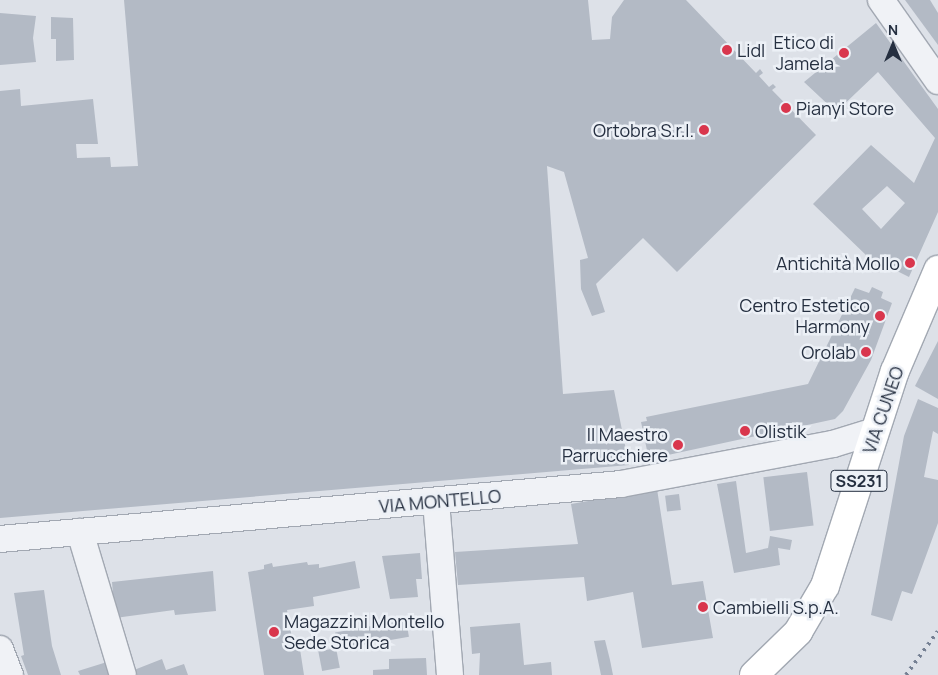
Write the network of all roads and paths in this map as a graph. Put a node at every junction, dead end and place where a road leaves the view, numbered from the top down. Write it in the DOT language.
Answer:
graph roads {
  1 [pos="881,0"];
  2 [pos="938,81"];
  3 [pos="938,270"];
  4 [pos="876,431"];
  5 [pos="436,501"];
  6 [pos="80,532"];
  7 [pos="0,539"];
  8 [pos="0,649"];
  9 [pos="10,675"];
  10 [pos="123,675"];
  11 [pos="450,675"];
  12 [pos="754,675"];
  1 -- 2 [label="street"];
  3 -- 4 [label="main road, VIA CUNEO / SS231"];
  4 -- 5 [label="street, VIA MONTELLO"];
  4 -- 12 [label="main road, VIA CUNEO / SS231"];
  5 -- 6 [label="street, VIA MONTELLO"];
  5 -- 11 [label="street"];
  6 -- 7 [label="street, VIA MONTELLO"];
  6 -- 10 [label="street"];
  8 -- 9 [label="street"];
}
